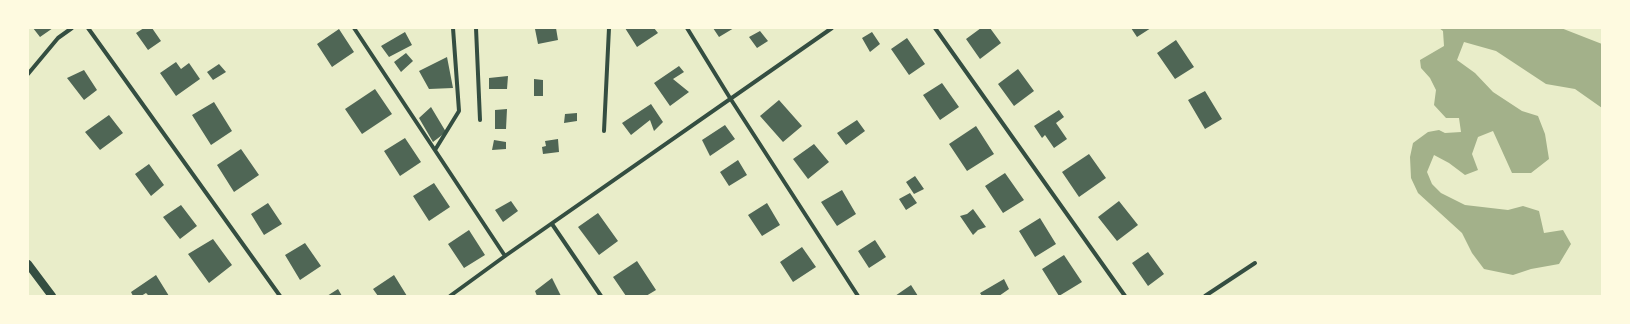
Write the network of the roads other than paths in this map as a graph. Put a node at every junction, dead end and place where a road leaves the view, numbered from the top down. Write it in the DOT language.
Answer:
graph roads {
  1 [pos="72,28"];
  2 [pos="88,28"];
  3 [pos="354,28"];
  4 [pos="454,28"];
  5 [pos="476,28"];
  6 [pos="609,28"];
  7 [pos="687,28"];
  8 [pos="832,28"];
  9 [pos="935,28"];
  10 [pos="28,74"];
  11 [pos="730,98"];
  12 [pos="480,120"];
  13 [pos="604,131"];
  14 [pos="435,150"];
  15 [pos="552,224"];
  16 [pos="505,256"];
  17 [pos="1254,263"];
  18 [pos="28,264"];
  19 [pos="52,296"];
  20 [pos="280,296"];
  21 [pos="450,296"];
  22 [pos="601,296"];
  23 [pos="858,296"];
  24 [pos="1125,296"];
  25 [pos="1205,296"];
  1 -- 10 [label="street"];
  2 -- 20 [label="street"];
  3 -- 14 [label="street"];
  4 -- 14 [label="street"];
  5 -- 12 [label="street"];
  6 -- 13 [label="street"];
  7 -- 11 [label="street"];
  8 -- 11 [label="street"];
  9 -- 24 [label="street"];
  11 -- 15 [label="street"];
  11 -- 23 [label="street"];
  14 -- 16 [label="street"];
  15 -- 16 [label="street"];
  15 -- 22 [label="street"];
  16 -- 21 [label="street"];
  17 -- 25 [label="street"];
  18 -- 19 [label="main road"];
}
